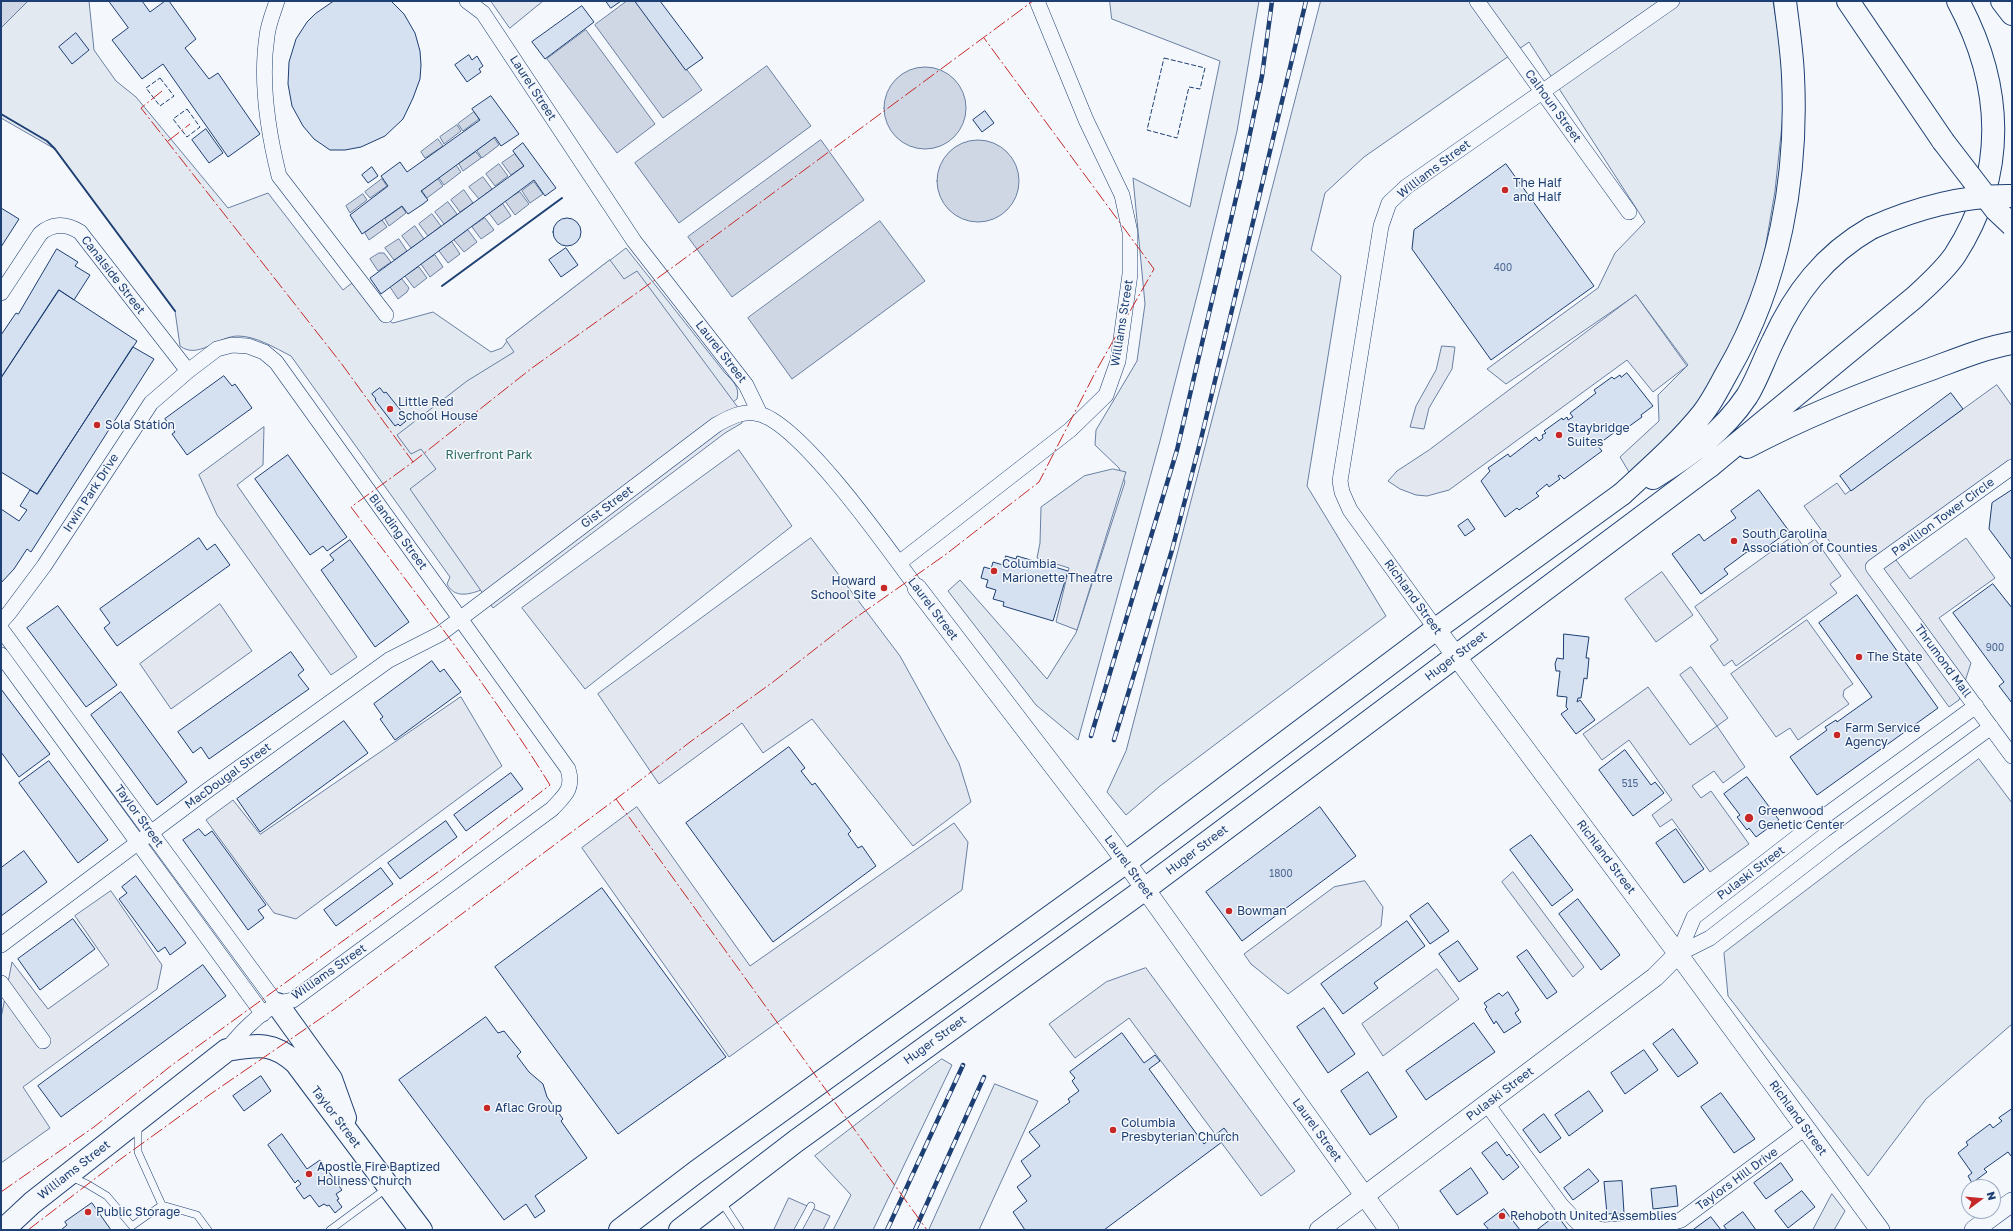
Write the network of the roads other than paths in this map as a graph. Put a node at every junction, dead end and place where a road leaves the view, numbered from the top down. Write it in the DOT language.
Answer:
graph roads {
  1 [pos="277,1"];
  2 [pos="467,1"];
  3 [pos="1037,1"];
  4 [pos="1477,1"];
  5 [pos="1672,1"];
  6 [pos="1785,1"];
  7 [pos="1848,1"];
  8 [pos="1958,1"];
  9 [pos="2002,1"];
  10 [pos="2012,14"];
  11 [pos="1542,90"];
  12 [pos="2012,196"];
  13 [pos="1629,212"];
  14 [pos="2012,225"];
  15 [pos="1,293"];
  16 [pos="386,315"];
  17 [pos="2012,343"];
  18 [pos="188,371"];
  19 [pos="760,414"];
  20 [pos="1710,466"];
  21 [pos="2012,467"];
  22 [pos="1340,481"];
  23 [pos="1622,494"];
  24 [pos="899,563"];
  25 [pos="1873,567"];
  26 [pos="916,588"];
  27 [pos="460,618"];
  28 [pos="1,622"];
  29 [pos="1,629"];
  30 [pos="1436,629"];
  31 [pos="1,655"];
  32 [pos="1457,656"];
  33 [pos="1976,706"];
  34 [pos="1991,727"];
  35 [pos="2012,756"];
  36 [pos="570,787"];
  37 [pos="152,833"];
  38 [pos="138,843"];
  39 [pos="1126,862"];
  40 [pos="1145,888"];
  41 [pos="1,944"];
  42 [pos="1678,954"];
  43 [pos="1,983"];
  44 [pos="270,1009"];
  45 [pos="43,1041"];
  46 [pos="227,1050"];
  47 [pos="1487,1104"];
  48 [pos="137,1121"];
  49 [pos="1805,1128"];
  50 [pos="351,1136"];
  51 [pos="67,1176"];
  52 [pos="388,1186"];
  53 [pos="1364,1197"];
  54 [pos="720,1199"];
  55 [pos="2012,1202"];
  56 [pos="32,1203"];
  57 [pos="162,1205"];
  58 [pos="811,1206"];
  59 [pos="1,1218"];
  60 [pos="3,1230"];
  61 [pos="208,1230"];
  62 [pos="330,1230"];
  63 [pos="421,1230"];
  64 [pos="620,1230"];
  65 [pos="680,1230"];
  66 [pos="740,1230"];
  67 [pos="798,1230"];
  68 [pos="1319,1230"];
  69 [pos="1389,1230"];
  70 [pos="1880,1230"];
  71 [pos="1974,1230"];
  1 -- 16 [label="street"];
  2 -- 19 [label="street, Laurel Street"];
  3 -- 24 [label="street, Williams Street"];
  4 -- 11 [label="street, Calhoun Street"];
  5 -- 11 [label="street, Williams Street"];
  6 -- 23 [label="highway"];
  7 -- 14 [label="highway, bridge"];
  8 -- 20 [label="highway"];
  9 -- 10 [label="highway"];
  11 -- 13 [label="street, Calhoun Street"];
  11 -- 22 [label="street, Williams Street"];
  12 -- 23 [label="highway, bridge"];
  15 -- 18 [label="street, Canalside Street"];
  17 -- 20 [label="highway"];
  18 -- 27 [label="street, Blanding Street"];
  18 -- 28 [label="street, Irwin Park Drive"];
  19 -- 24 [label="street, Laurel Street"];
  19 -- 27 [label="street, Gist Street"];
  20 -- 32 [label="highway, Huger Street"];
  21 -- 25 [label="street, Pavillion Tower Circle"];
  22 -- 30 [label="street, Richland Street"];
  23 -- 30 [label="highway"];
  24 -- 26 [label="street, Laurel Street"];
  25 -- 33 [label="street, Thrumond Mall"];
  26 -- 39 [label="street, Laurel Street"];
  27 -- 36 [label="street, Blanding Street"];
  27 -- 37 [label="street, MacDougal Street"];
  29 -- 37 [label="street, Taylor Street"];
  30 -- 32 [label="street, Richland Street"];
  30 -- 39 [label="highway"];
  31 -- 38 [label="street, Taylor Street"];
  32 -- 40 [label="highway, Huger Street"];
  32 -- 42 [label="street, Richland Street"];
  33 -- 34 [label="street, Thrumond Mall"];
  33 -- 42 [label="street, Pulaski Street"];
  34 -- 35 [label="street, Thrumond Mall"];
  34 -- 42 [label="street, Pulaski Street"];
  36 -- 44 [label="street, Williams Street"];
  37 -- 38 [label="street, MacDougal Street"];
  37 -- 44 [label="street, Taylor Street"];
  38 -- 41 [label="street, MacDougal Street"];
  38 -- 44 [label="street, Taylor Street"];
  39 -- 40 [label="street, Laurel Street"];
  39 -- 64 [label="highway"];
  40 -- 53 [label="street, Laurel Street"];
  40 -- 54 [label="highway, Huger Street"];
  42 -- 47 [label="street, Pulaski Street"];
  42 -- 49 [label="street, Richland Street"];
  43 -- 45 [label="street"];
  44 -- 46 [label="street, Williams Street"];
  44 -- 50 [label="highway"];
  46 -- 48 [label="highway, Williams Street"];
  46 -- 50 [label="highway, Taylor Street"];
  47 -- 49 [label="street, Taylors Hill Drive"];
  47 -- 53 [label="street, Pulaski Street"];
  48 -- 51 [label="highway, Williams Street"];
  48 -- 57 [label="lane"];
  49 -- 70 [label="street, Richland Street"];
  50 -- 52 [label="highway, Taylor Street"];
  51 -- 56 [label="highway, Williams Street"];
  51 -- 57 [label="lane"];
  52 -- 62 [label="lane"];
  52 -- 63 [label="highway, Taylor Street"];
  53 -- 68 [label="street, Pulaski Street"];
  53 -- 69 [label="street, Laurel Street"];
  54 -- 65 [label="highway, Huger Street"];
  54 -- 66 [label="lane"];
  55 -- 71 [label="street"];
  56 -- 59 [label="highway"];
  56 -- 60 [label="highway"];
  57 -- 61 [label="lane"];
  58 -- 67 [label="lane"];
}
